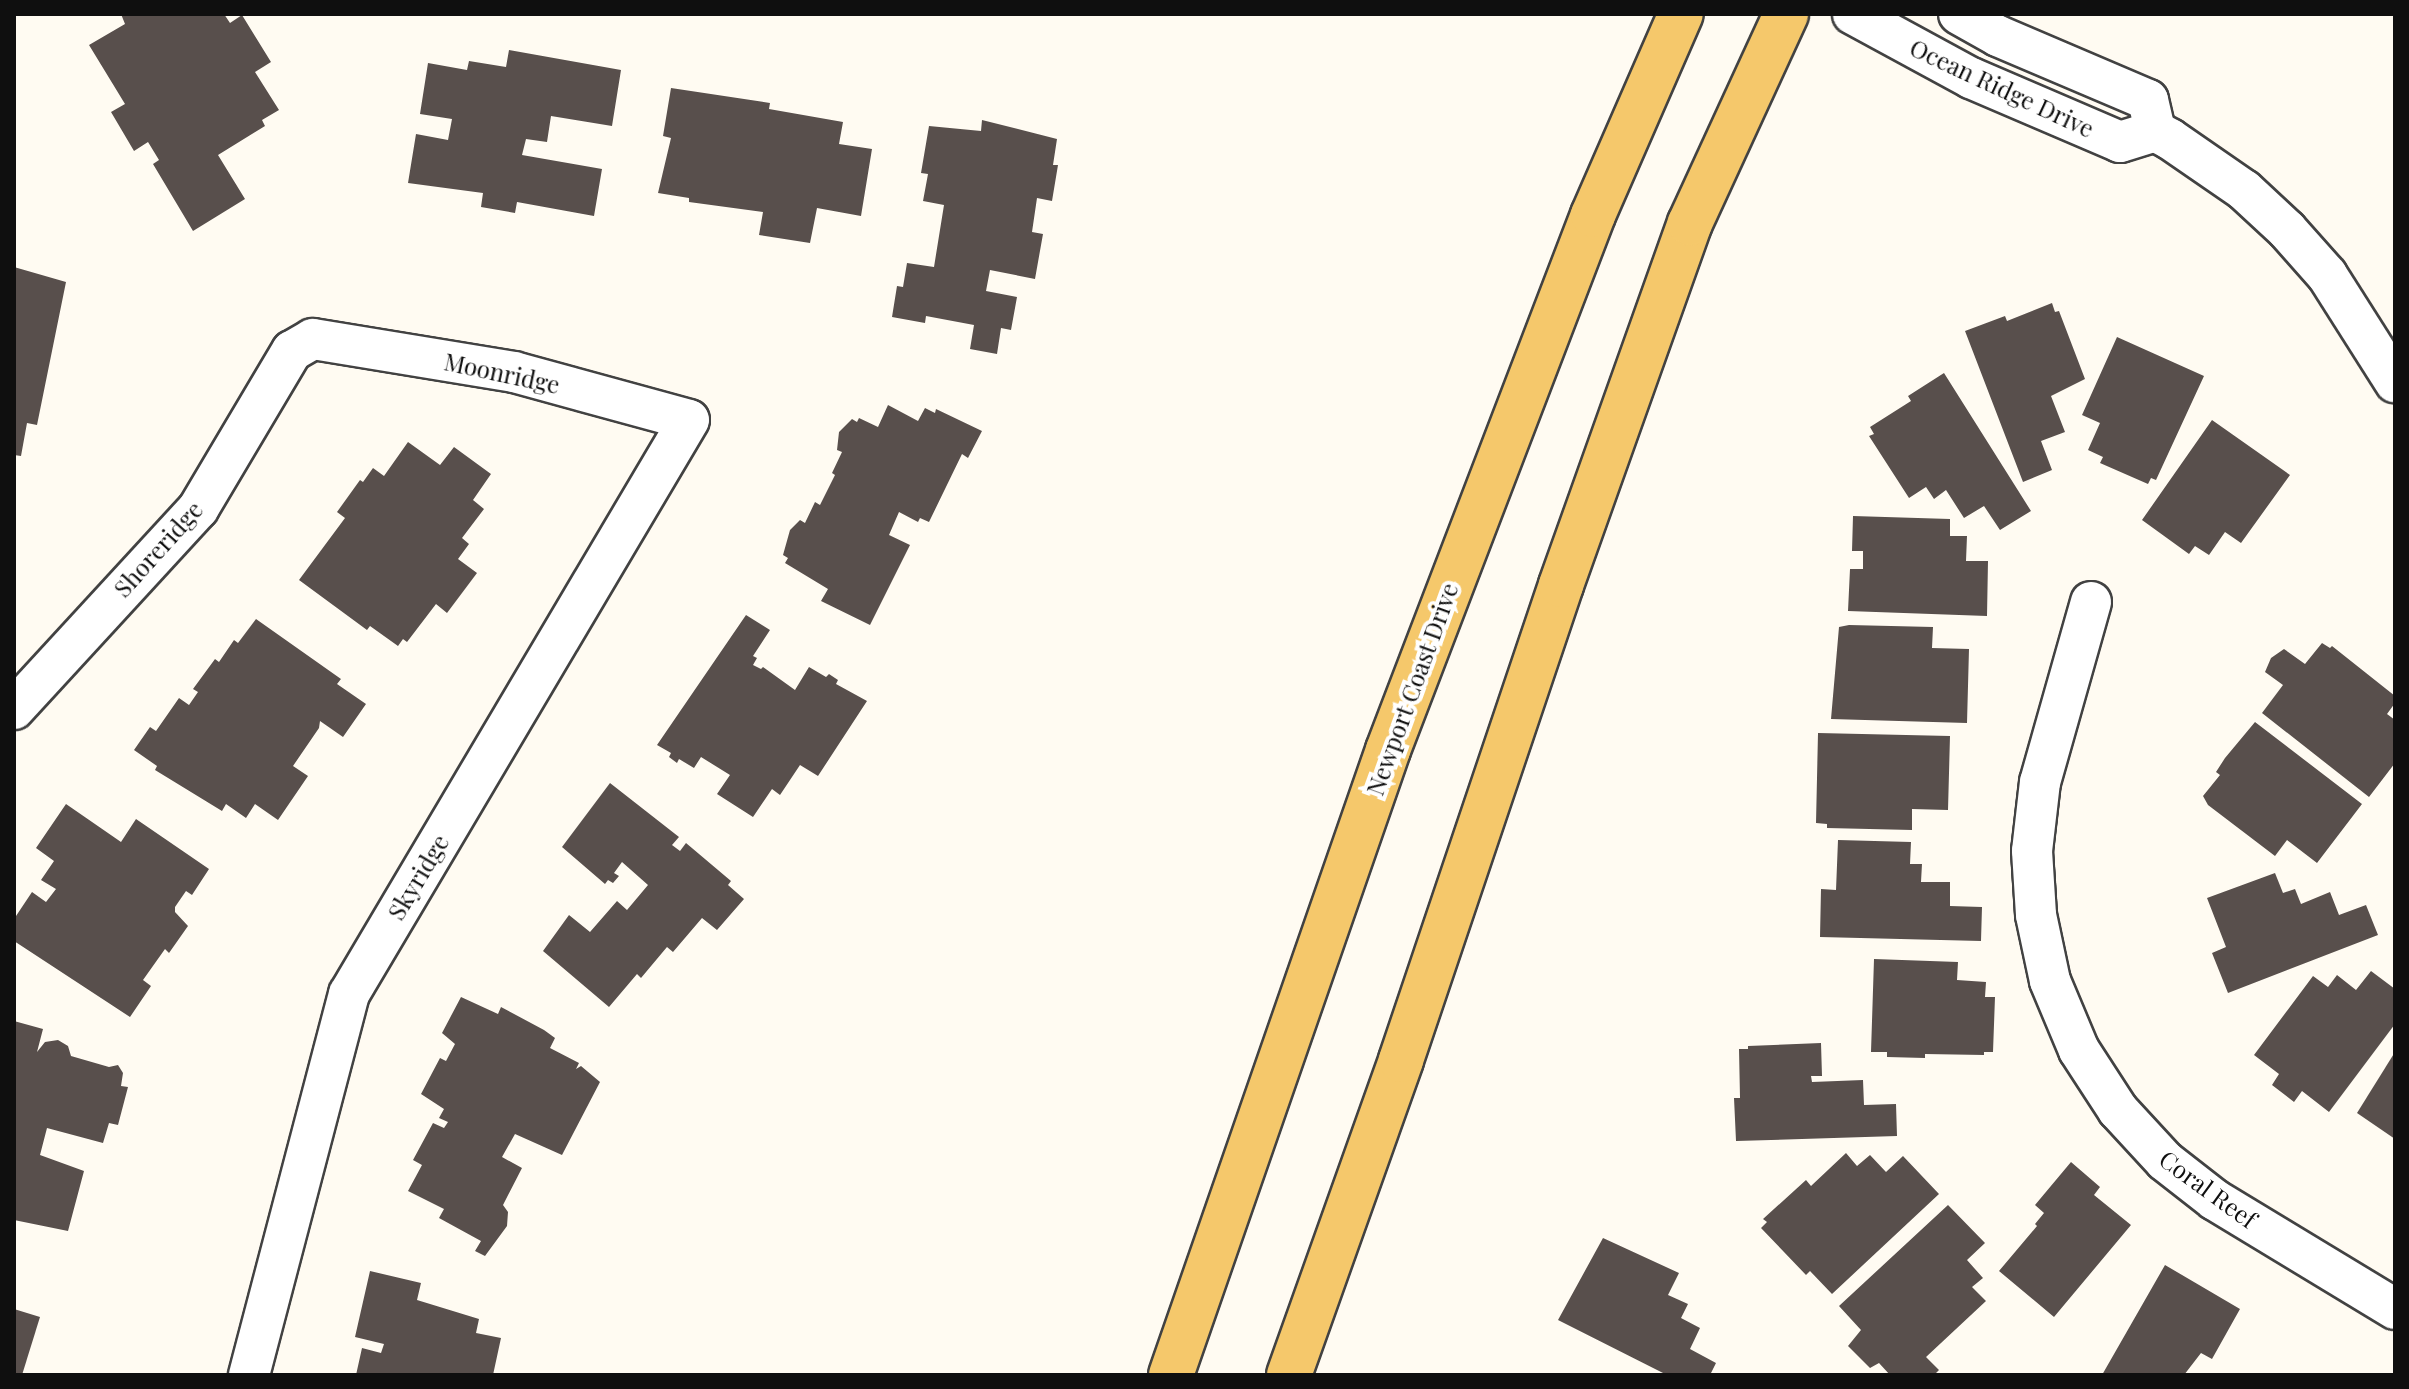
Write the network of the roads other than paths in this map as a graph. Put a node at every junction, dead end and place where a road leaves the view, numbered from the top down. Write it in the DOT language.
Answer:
graph roads {
  1 [pos="1681,14"];
  2 [pos="1786,14"];
  3 [pos="1853,14"];
  4 [pos="1959,14"];
  5 [pos="2155,131"];
  6 [pos="313,339"];
  7 [pos="2395,382"];
  8 [pos="689,420"];
  9 [pos="2091,602"];
  10 [pos="14,709"];
  11 [pos="2395,1309"];
  12 [pos="249,1375"];
  13 [pos="1171,1375"];
  14 [pos="1289,1375"];
  1 -- 13 [label="main road, Newport Coast Drive"];
  2 -- 14 [label="main road"];
  3 -- 5 [label="street, Ocean Ridge Drive"];
  4 -- 5 [label="street, Ocean Ridge Drive"];
  5 -- 7 [label="street"];
  6 -- 8 [label="street, Moonridge"];
  6 -- 10 [label="street, Shoreridge"];
  8 -- 12 [label="street, Skyridge"];
  9 -- 11 [label="street, Coral Reef"];
}
